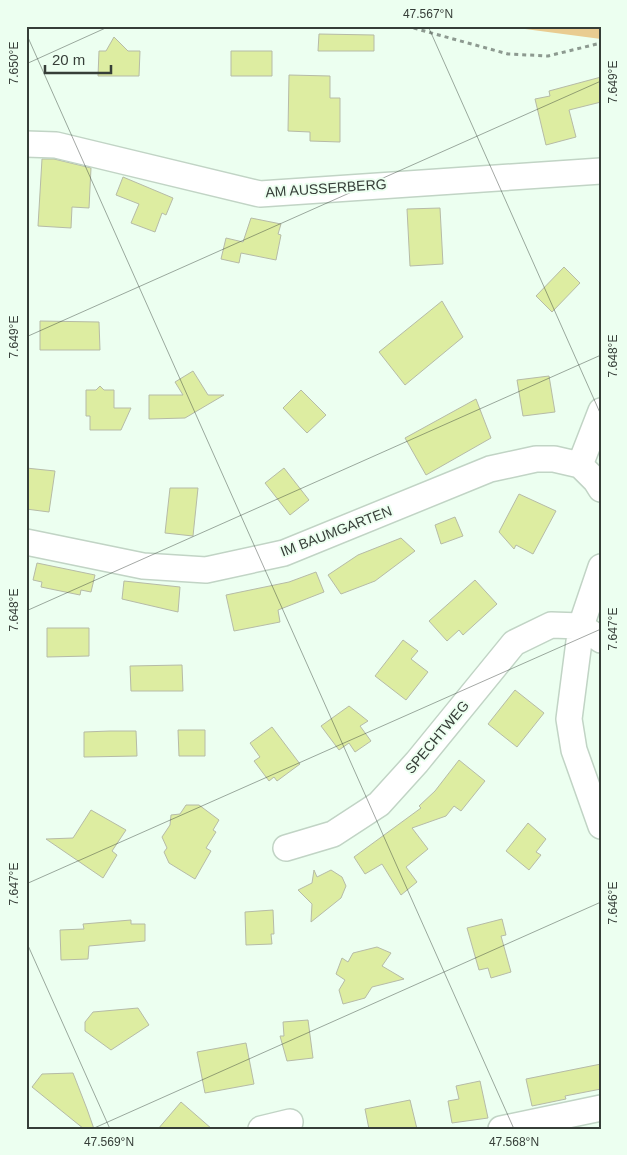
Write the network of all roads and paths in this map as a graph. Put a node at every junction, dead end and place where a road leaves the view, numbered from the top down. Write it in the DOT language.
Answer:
graph roads {
  1 [pos="406,26"];
  2 [pos="601,43"];
  3 [pos="26,144"];
  4 [pos="601,171"];
  5 [pos="601,411"];
  6 [pos="580,465"];
  7 [pos="601,489"];
  8 [pos="26,542"];
  9 [pos="601,567"];
  10 [pos="580,626"];
  11 [pos="601,640"];
  12 [pos="601,826"];
  13 [pos="286,848"];
  14 [pos="601,1108"];
  15 [pos="290,1122"];
  16 [pos="261,1129"];
  17 [pos="501,1129"];
  1 -- 2 [label="path"];
  3 -- 4 [label="street, AM AUSSERBERG"];
  5 -- 6 [label="street"];
  6 -- 7 [label="street"];
  6 -- 8 [label="street, IM BAUMGARTEN"];
  9 -- 10 [label="street"];
  10 -- 11 [label="street"];
  10 -- 12 [label="street"];
  10 -- 13 [label="street, SPECHTWEG"];
  14 -- 17 [label="street"];
  15 -- 16 [label="street"];
}
